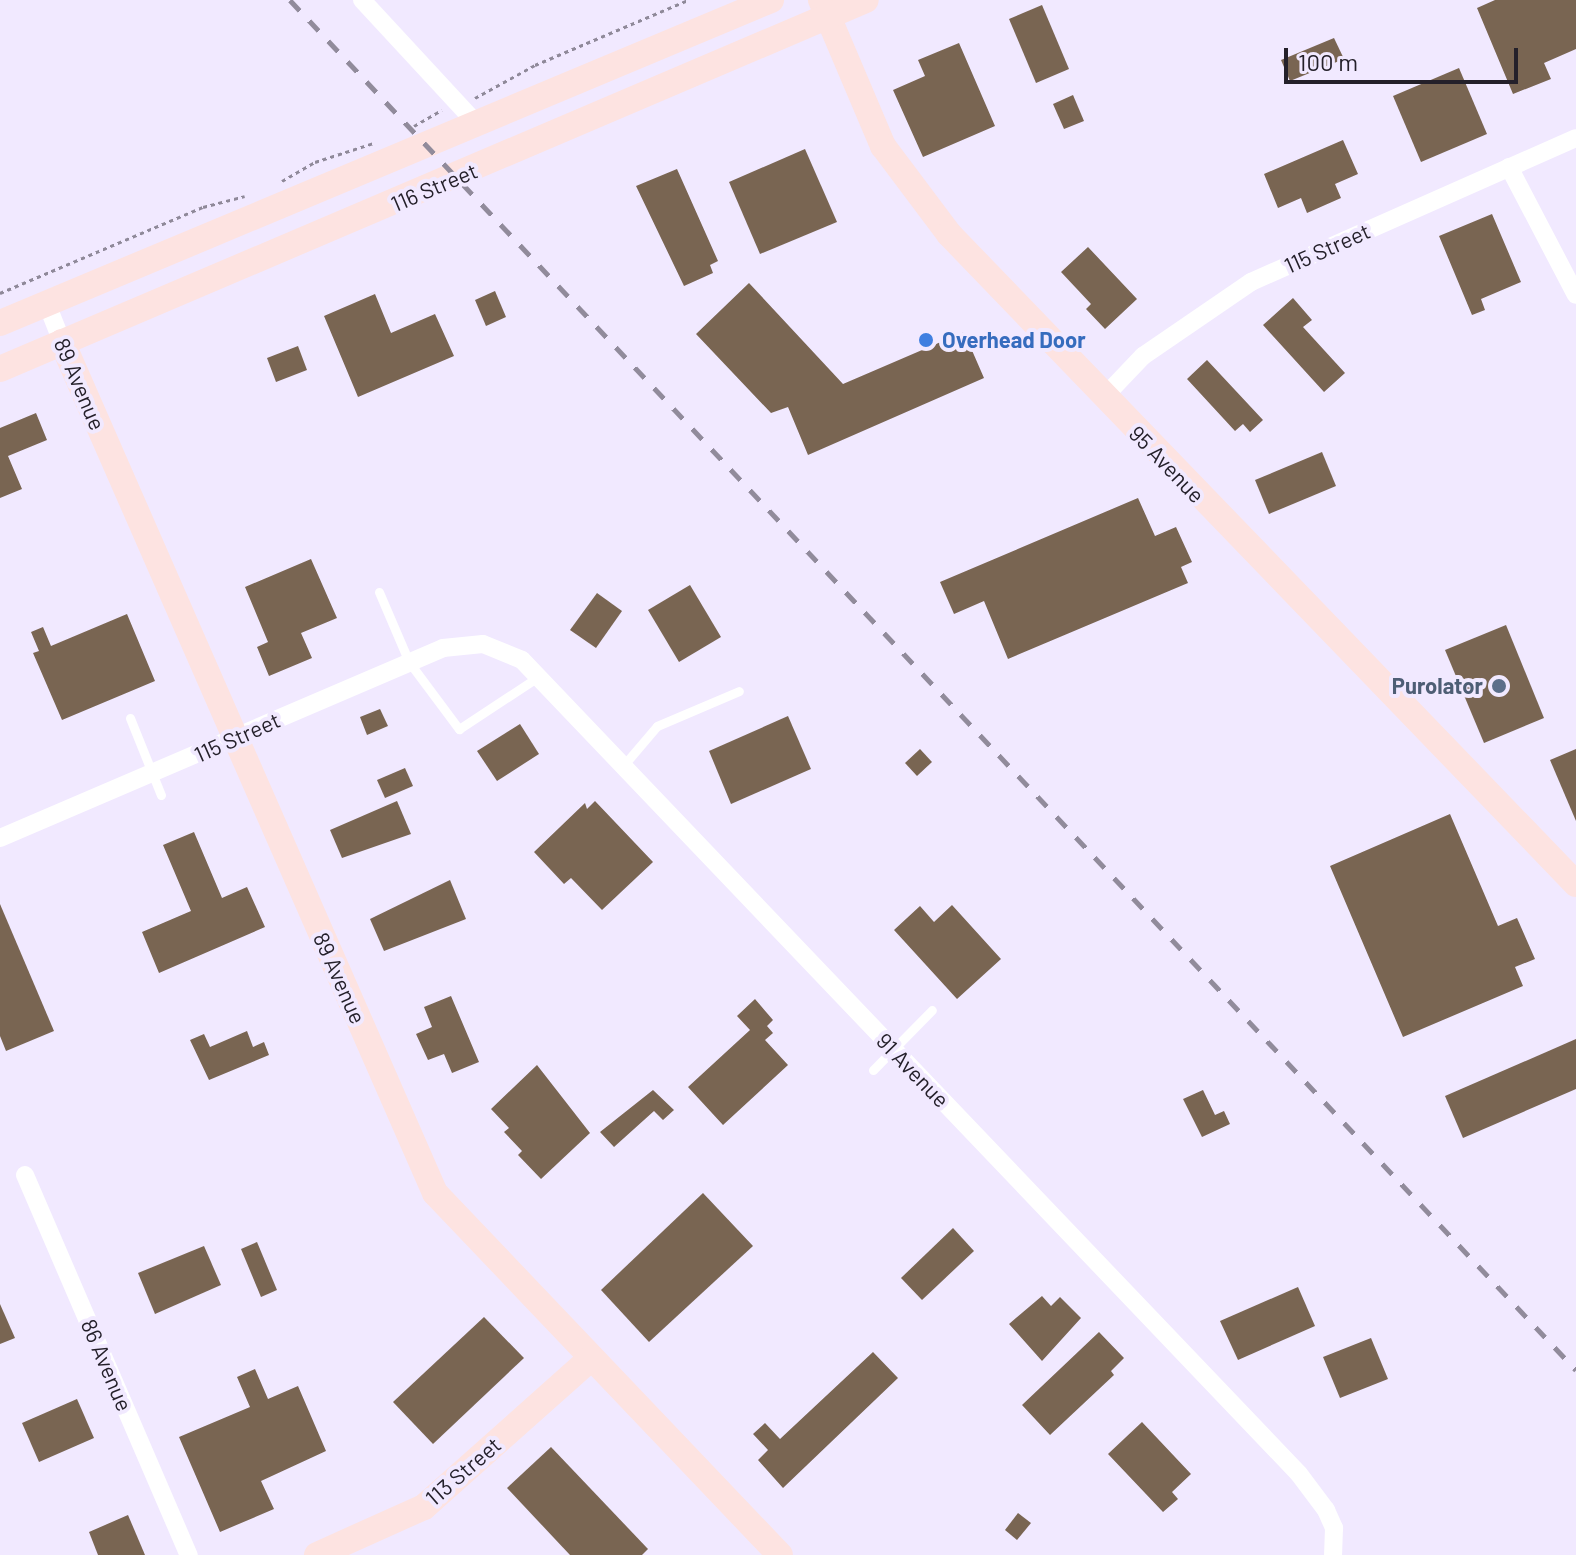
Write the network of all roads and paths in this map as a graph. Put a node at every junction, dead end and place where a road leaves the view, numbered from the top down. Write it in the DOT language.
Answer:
graph roads {
  1 [pos="362,0"];
  2 [pos="688,0"];
  3 [pos="771,0"];
  4 [pos="866,0"];
  5 [pos="824,8"];
  6 [pos="469,114"];
  7 [pos="411,127"];
  8 [pos="1576,138"];
  9 [pos="385,139"];
  10 [pos="1509,167"];
  11 [pos="276,184"];
  12 [pos="256,193"];
  13 [pos="0,293"];
  14 [pos="1576,295"];
  15 [pos="47,304"];
  16 [pos="0,323"];
  17 [pos="62,342"];
  18 [pos="0,369"];
  19 [pos="1103,398"];
  20 [pos="379,592"];
  21 [pos="476,645"];
  22 [pos="409,662"];
  23 [pos="538,677"];
  24 [pos="739,691"];
  25 [pos="130,718"];
  26 [pos="233,738"];
  27 [pos="623,766"];
  28 [pos="152,774"];
  29 [pos="161,795"];
  30 [pos="0,838"];
  31 [pos="1576,884"];
  32 [pos="932,1010"];
  33 [pos="893,1049"];
  34 [pos="873,1070"];
  35 [pos="25,1175"];
  36 [pos="591,1358"];
  37 [pos="189,1555"];
  38 [pos="317,1555"];
  39 [pos="780,1555"];
  40 [pos="1333,1555"];
  1 -- 6 [label="street"];
  2 -- 6 [label="path"];
  3 -- 6 [label="street, 116 Street"];
  4 -- 5 [label="street, 116 Street"];
  5 -- 17 [label="street, 116 Street"];
  5 -- 19 [label="street, 95 Avenue"];
  6 -- 7 [label="path"];
  6 -- 15 [label="street, 116 Street"];
  8 -- 10 [label="street, 115 Street"];
  9 -- 11 [label="path"];
  10 -- 14 [label="street"];
  10 -- 19 [label="street, 115 Street"];
  12 -- 13 [label="path"];
  15 -- 16 [label="street, 116 Street"];
  15 -- 17 [label="street, 89 Avenue"];
  17 -- 18 [label="street, 116 Street"];
  17 -- 26 [label="street, 89 Avenue"];
  19 -- 31 [label="street, 95 Avenue"];
  20 -- 22 [label="lane"];
  21 -- 22 [label="street, 115 Street"];
  21 -- 23 [label="street, 91 Avenue"];
  22 -- 23 [label="lane"];
  22 -- 26 [label="street, 115 Street"];
  23 -- 27 [label="street, 91 Avenue"];
  24 -- 27 [label="lane"];
  25 -- 28 [label="lane"];
  26 -- 28 [label="street, 115 Street"];
  26 -- 36 [label="street, 89 Avenue"];
  27 -- 33 [label="street, 91 Avenue"];
  28 -- 29 [label="lane"];
  28 -- 30 [label="street, 115 Street"];
  32 -- 33 [label="lane"];
  33 -- 34 [label="lane"];
  33 -- 40 [label="street, 91 Avenue"];
  35 -- 37 [label="street, 86 Avenue"];
  36 -- 38 [label="street, 113 Street"];
  36 -- 39 [label="street, 89 Avenue"];
}
